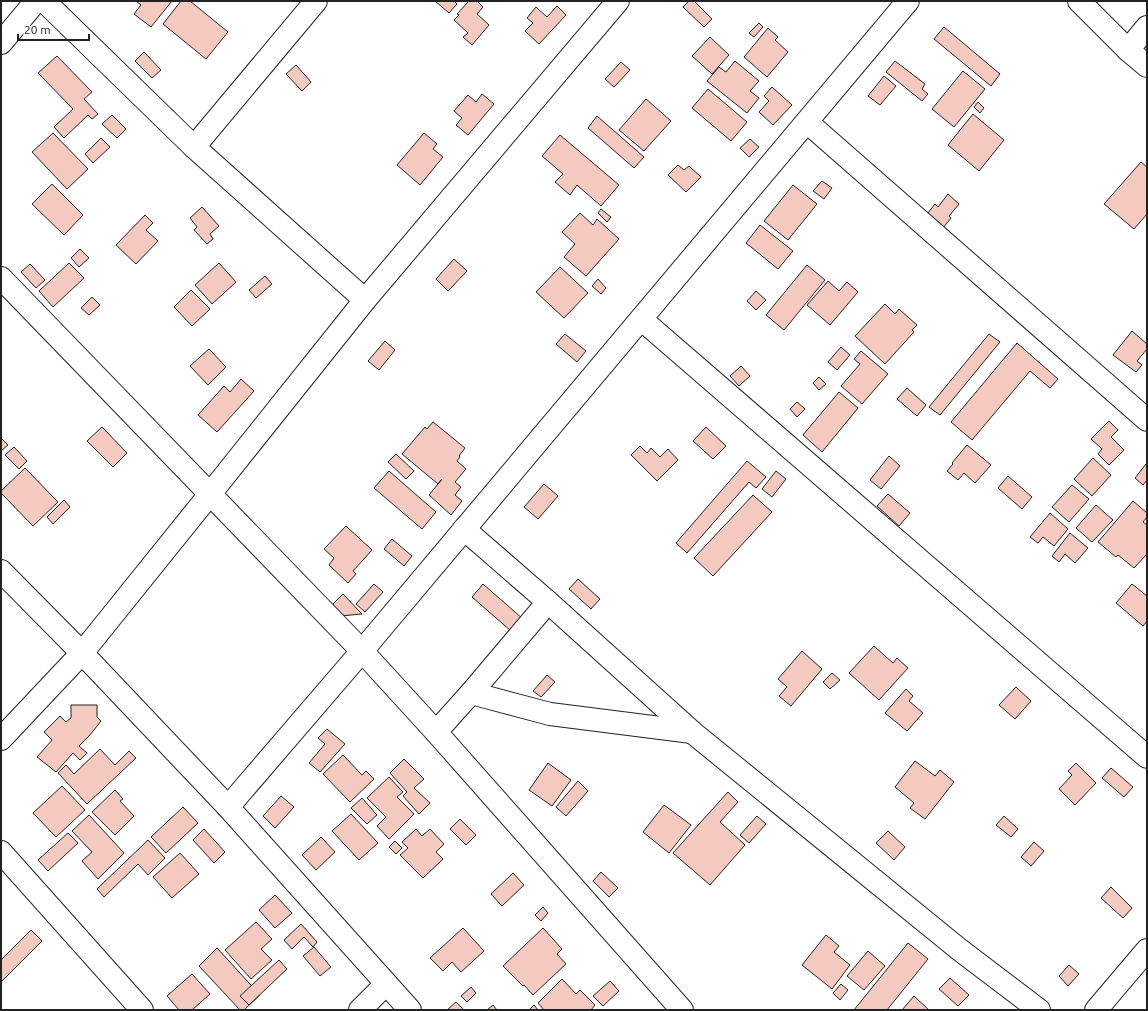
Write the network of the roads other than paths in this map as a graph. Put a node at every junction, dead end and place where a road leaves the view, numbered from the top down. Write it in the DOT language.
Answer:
graph roads {
  1 [pos="36,1"];
  2 [pos="44,1"];
  3 [pos="316,1"];
  4 [pos="618,1"];
  5 [pos="908,1"];
  6 [pos="1079,1"];
  7 [pos="1147,27"];
  8 [pos="1,43"];
  9 [pos="1128,50"];
  10 [pos="1147,66"];
  11 [pos="807,122"];
  12 [pos="194,147"];
  13 [pos="1,278"];
  14 [pos="365,300"];
  15 [pos="641,319"];
  16 [pos="1147,420"];
  17 [pos="210,494"];
  18 [pos="464,529"];
  19 [pos="1,571"];
  20 [pos="548,602"];
  21 [pos="362,651"];
  22 [pos="82,653"];
  23 [pos="471,693"];
  24 [pos="436,732"];
  25 [pos="692,732"];
  26 [pos="1,739"];
  27 [pos="1143,747"];
  28 [pos="228,807"];
  29 [pos="1,852"];
  30 [pos="1147,950"];
  31 [pos="386,984"];
  32 [pos="142,1010"];
  33 [pos="360,1010"];
  34 [pos="410,1010"];
  35 [pos="682,1010"];
  36 [pos="1039,1010"];
  37 [pos="1096,1010"];
  1 -- 8 [label="street"];
  2 -- 12 [label="street"];
  3 -- 12 [label="street"];
  4 -- 14 [label="street"];
  5 -- 11 [label="street"];
  6 -- 9 [label="street"];
  7 -- 9 [label="street"];
  9 -- 10 [label="street"];
  11 -- 15 [label="street"];
  11 -- 16 [label="street"];
  12 -- 14 [label="street"];
  13 -- 17 [label="street"];
  14 -- 17 [label="street"];
  15 -- 18 [label="street"];
  15 -- 27 [label="street"];
  17 -- 21 [label="street"];
  17 -- 22 [label="street"];
  18 -- 20 [label="street"];
  18 -- 21 [label="street"];
  19 -- 22 [label="street"];
  20 -- 23 [label="street"];
  20 -- 25 [label="street"];
  21 -- 24 [label="street"];
  21 -- 28 [label="street"];
  22 -- 26 [label="street"];
  22 -- 28 [label="street"];
  23 -- 24 [label="street"];
  23 -- 25 [label="street"];
  24 -- 35 [label="street"];
  25 -- 36 [label="street"];
  28 -- 31 [label="street"];
  29 -- 32 [label="street"];
  30 -- 37 [label="street"];
  31 -- 33 [label="street"];
  31 -- 34 [label="street"];
}
